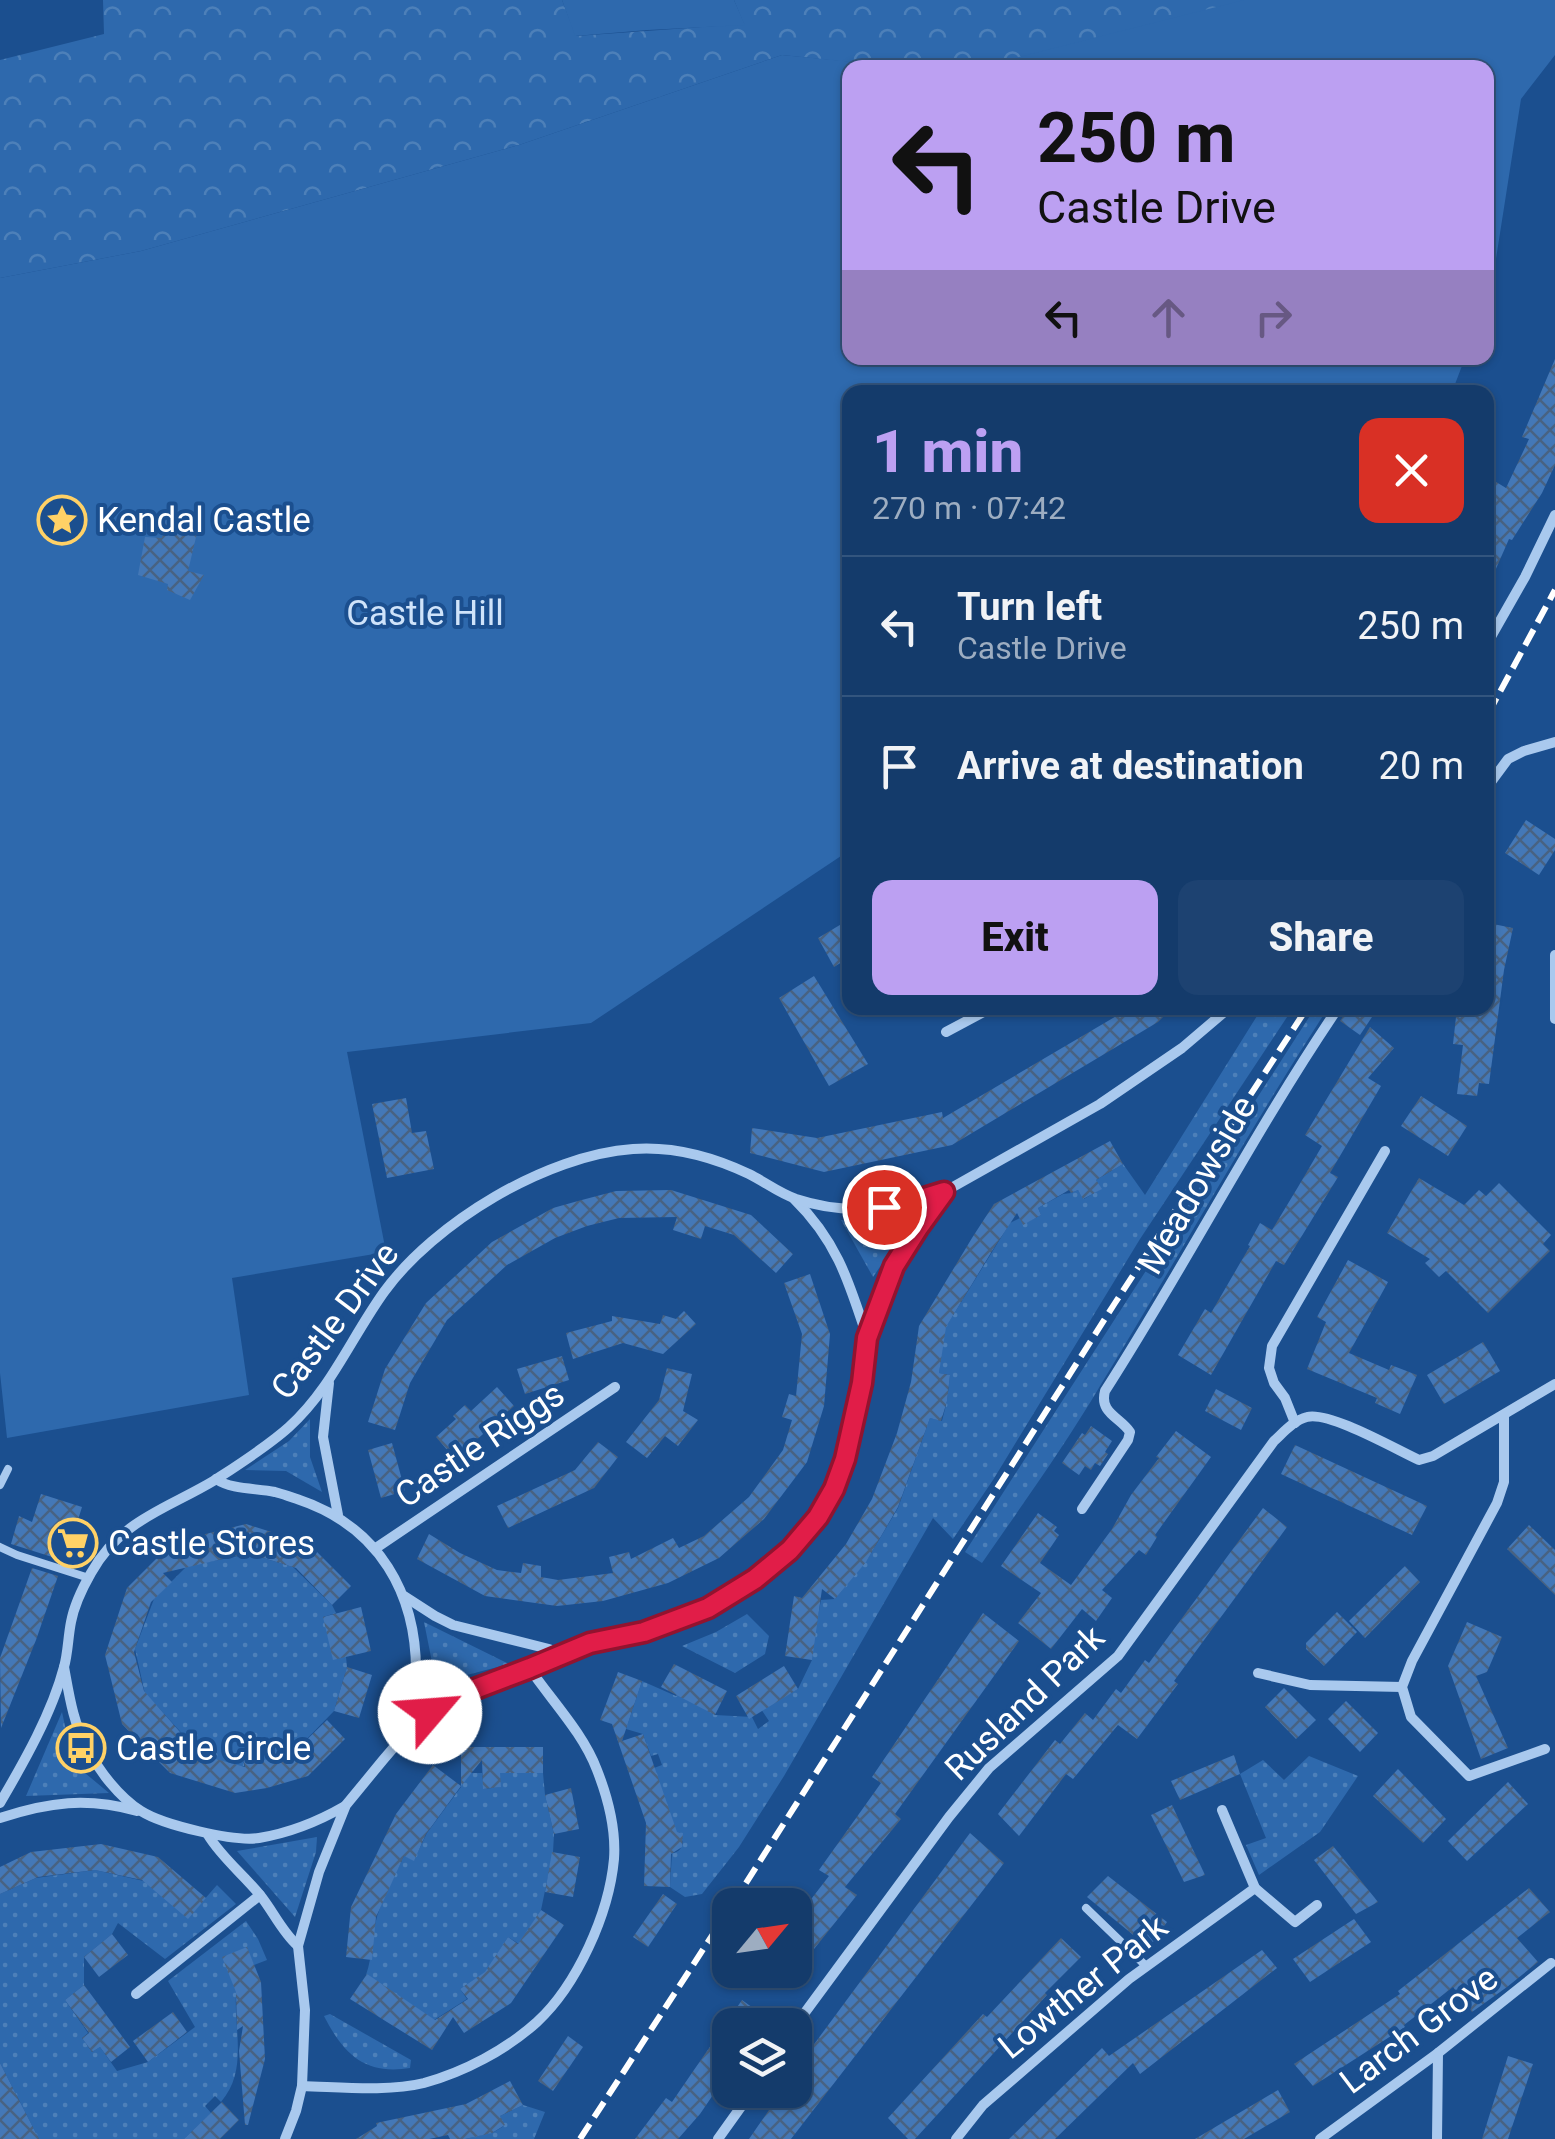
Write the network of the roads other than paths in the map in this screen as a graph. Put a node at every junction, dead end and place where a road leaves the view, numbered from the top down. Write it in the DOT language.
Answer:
graph roads {
  1 [pos="1555,515"];
  2 [pos="1494,631"];
  3 [pos="1555,742"];
  4 [pos="1494,778"];
  5 [pos="1555,956"];
  6 [pos="978,1015"];
  7 [pos="1221,1015"];
  8 [pos="1333,1015"];
  9 [pos="1555,1018"];
  10 [pos="946,1032"];
  11 [pos="1385,1152"];
  12 [pos="944,1192"];
  13 [pos="793,1198"];
  14 [pos="867,1338"];
  15 [pos="329,1382"];
  16 [pos="1555,1384"];
  17 [pos="615,1387"];
  18 [pos="1504,1414"];
  19 [pos="1295,1423"];
  20 [pos="8,1469"];
  21 [pos="216,1479"];
  22 [pos="0,1485"];
  23 [pos="1082,1509"];
  24 [pos="338,1515"];
  25 [pos="0,1546"];
  26 [pos="376,1548"];
  27 [pos="88,1578"];
  28 [pos="404,1596"];
  29 [pos="560,1656"];
  30 [pos="64,1667"];
  31 [pos="530,1668"];
  32 [pos="1258,1673"];
  33 [pos="1402,1687"];
  34 [pos="407,1732"];
  35 [pos="1545,1749"];
  36 [pos="0,1803"];
  37 [pos="346,1805"];
  38 [pos="1222,1810"];
  39 [pos="143,1813"];
  40 [pos="0,1818"];
  41 [pos="208,1835"];
  42 [pos="1254,1888"];
  43 [pos="260,1896"];
  44 [pos="1317,1905"];
  45 [pos="1086,1908"];
  46 [pos="298,1946"];
  47 [pos="1551,1963"];
  48 [pos="1146,1966"];
  49 [pos="136,1994"];
  50 [pos="808,2008"];
  51 [pos="1438,2054"];
  52 [pos="302,2086"];
  53 [pos="740,2108"];
  54 [pos="284,2139"];
  55 [pos="718,2139"];
  56 [pos="956,2139"];
  57 [pos="1320,2139"];
  58 [pos="1438,2139"];
  1 -- 2 [label="street"];
  3 -- 4 [label="street"];
  5 -- 9 [label="street"];
  6 -- 10 [label="street"];
  7 -- 12 [label="street"];
  8 -- 23 [label="street, Meadowside"];
  11 -- 19 [label="street"];
  12 -- 13 [label="street, Castle Drive"];
  12 -- 14 [label="street"];
  13 -- 14 [label="street"];
  13 -- 15 [label="street, Castle Drive"];
  14 -- 29 [label="street"];
  15 -- 21 [label="street, Castle Drive"];
  15 -- 24 [label="street"];
  16 -- 18 [label="street"];
  17 -- 26 [label="street, Castle Riggs"];
  18 -- 19 [label="street"];
  18 -- 33 [label="street"];
  19 -- 50 [label="street, Rusland Park"];
  20 -- 22 [label="lane"];
  21 -- 24 [label="street"];
  21 -- 27 [label="street, Castle Drive"];
  24 -- 26 [label="street"];
  25 -- 27 [label="lane"];
  26 -- 28 [label="street"];
  27 -- 30 [label="street, Castle Drive"];
  28 -- 29 [label="street"];
  28 -- 34 [label="street"];
  29 -- 31 [label="street"];
  30 -- 36 [label="street, Castle Drive"];
  30 -- 39 [label="street"];
  31 -- 34 [label="street"];
  31 -- 52 [label="street"];
  32 -- 33 [label="street"];
  33 -- 35 [label="street"];
  34 -- 37 [label="street"];
  37 -- 41 [label="street"];
  37 -- 46 [label="street"];
  38 -- 42 [label="street"];
  39 -- 40 [label="street"];
  39 -- 41 [label="street"];
  41 -- 43 [label="street"];
  42 -- 44 [label="street"];
  42 -- 48 [label="street, Lowther Park"];
  43 -- 46 [label="street"];
  43 -- 49 [label="street"];
  45 -- 48 [label="lane"];
  46 -- 52 [label="street"];
  47 -- 51 [label="street, Larch Grove"];
  48 -- 56 [label="street, Lowther Park"];
  51 -- 57 [label="street, Larch Grove"];
  51 -- 58 [label="street"];
  52 -- 54 [label="street"];
  53 -- 55 [label="street"];
}
